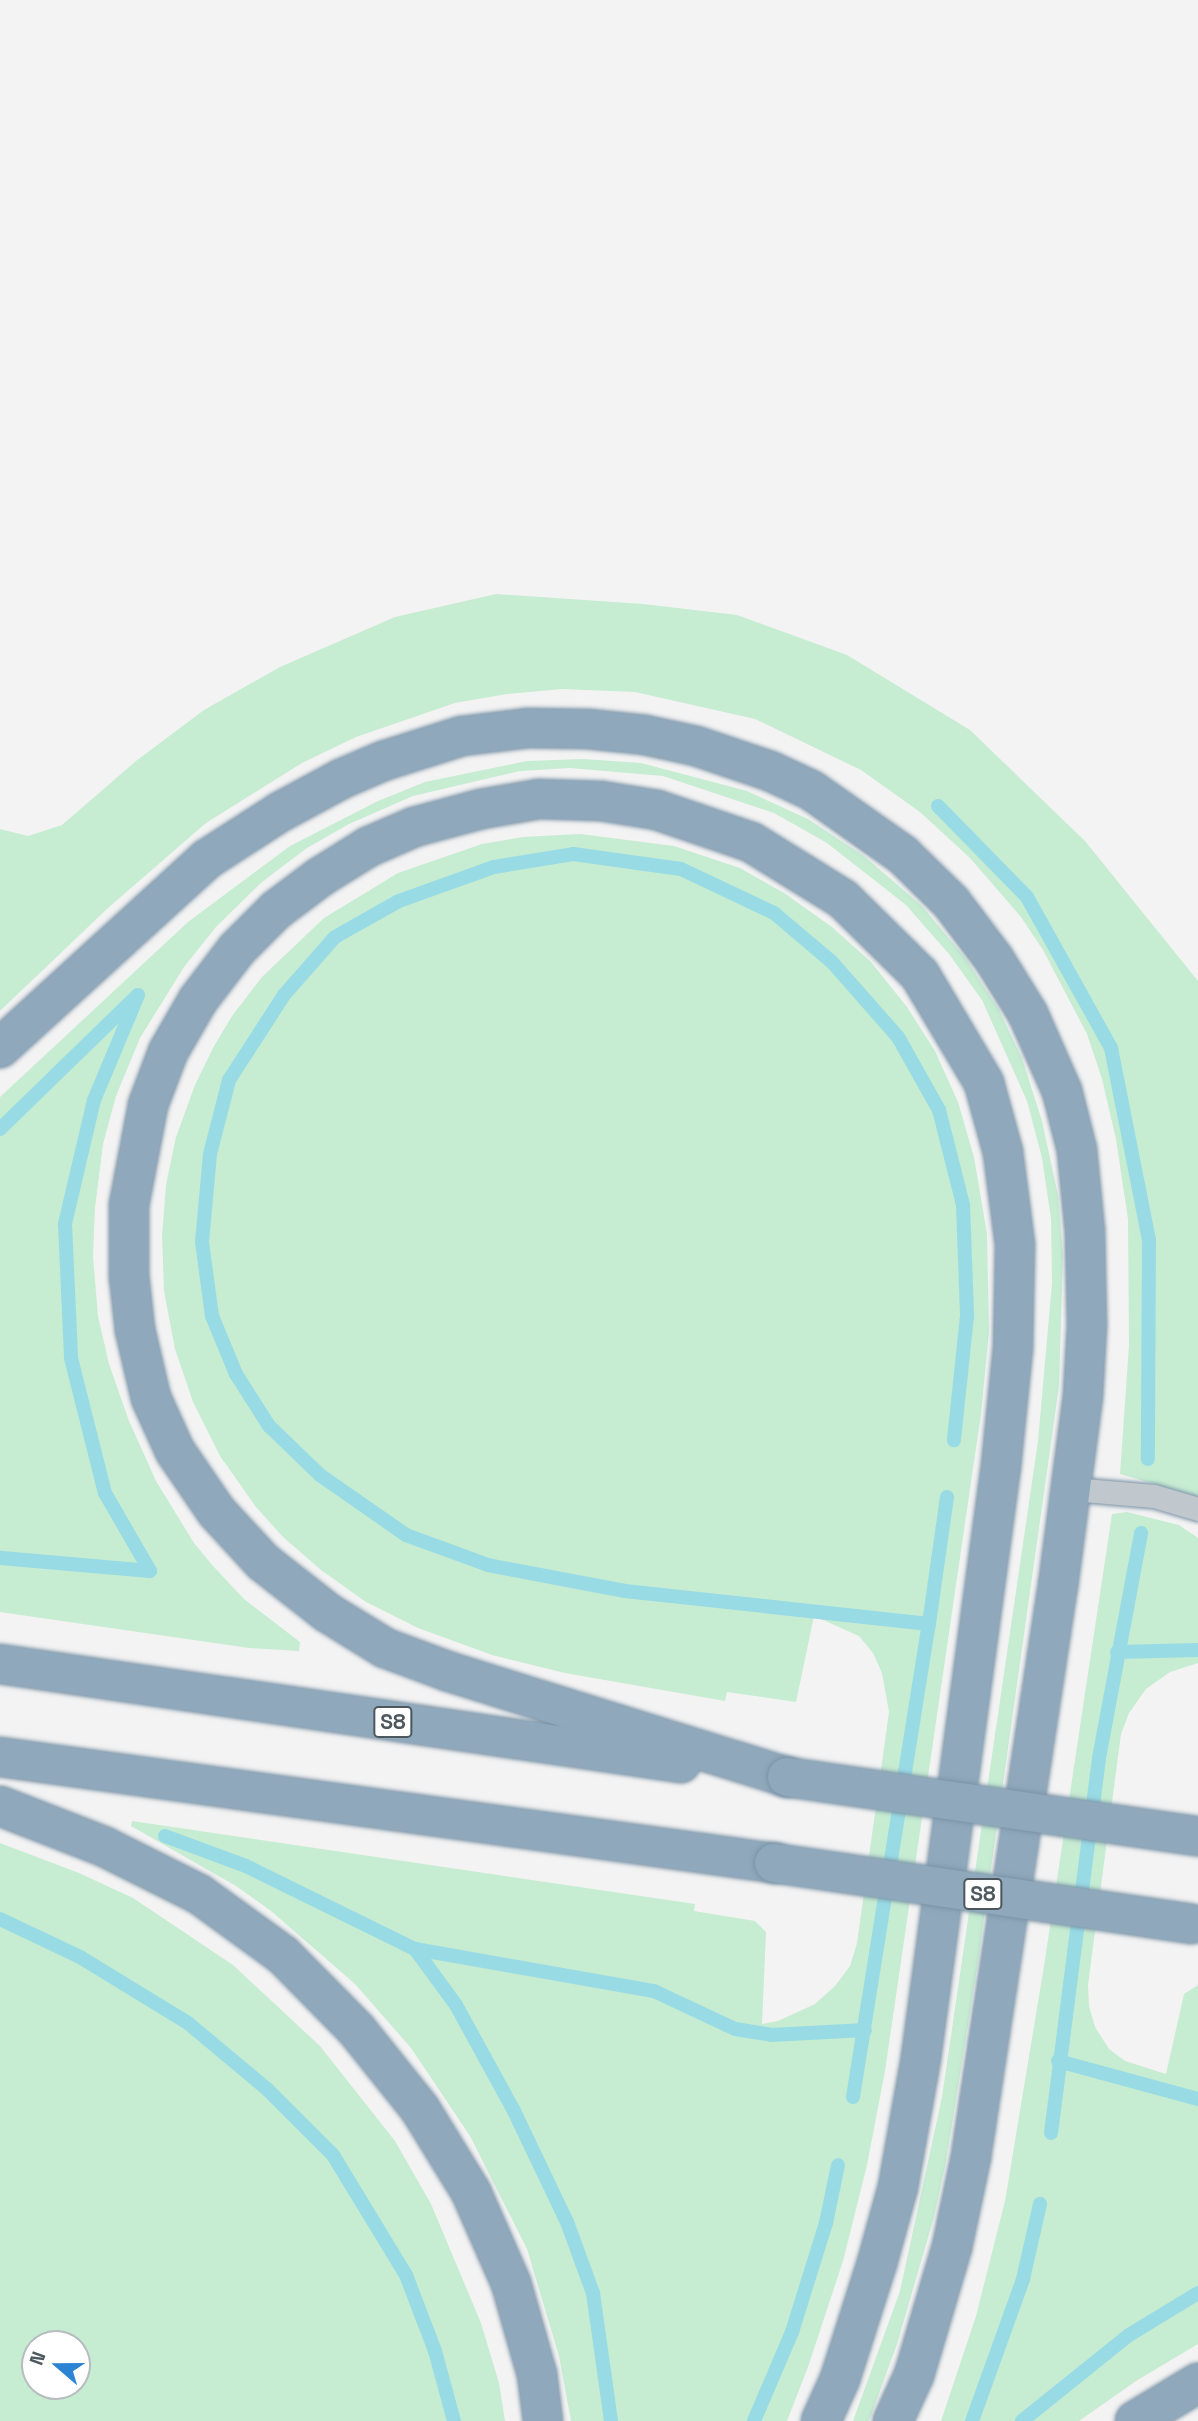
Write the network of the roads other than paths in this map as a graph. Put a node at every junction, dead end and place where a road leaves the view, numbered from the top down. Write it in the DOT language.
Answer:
graph roads {
  1 [pos="0,1048"];
  2 [pos="1072,1489"];
  3 [pos="1198,1508"];
  4 [pos="0,1664"];
  5 [pos="0,1757"];
  6 [pos="787,1777"];
  7 [pos="0,1806"];
  8 [pos="1198,1836"];
  9 [pos="1195,1924"];
  10 [pos="1198,2383"];
  11 [pos="543,2421"];
  12 [pos="821,2421"];
  13 [pos="893,2421"];
  14 [pos="1135,2421"];
  1 -- 2 [label="highway"];
  2 -- 3 [label="lane"];
  2 -- 13 [label="highway"];
  4 -- 6 [label="highway, S8"];
  5 -- 9 [label="highway, S8, bridge"];
  6 -- 8 [label="highway, S8, bridge"];
  6 -- 12 [label="highway"];
  7 -- 11 [label="highway"];
  10 -- 14 [label="highway"];
}
